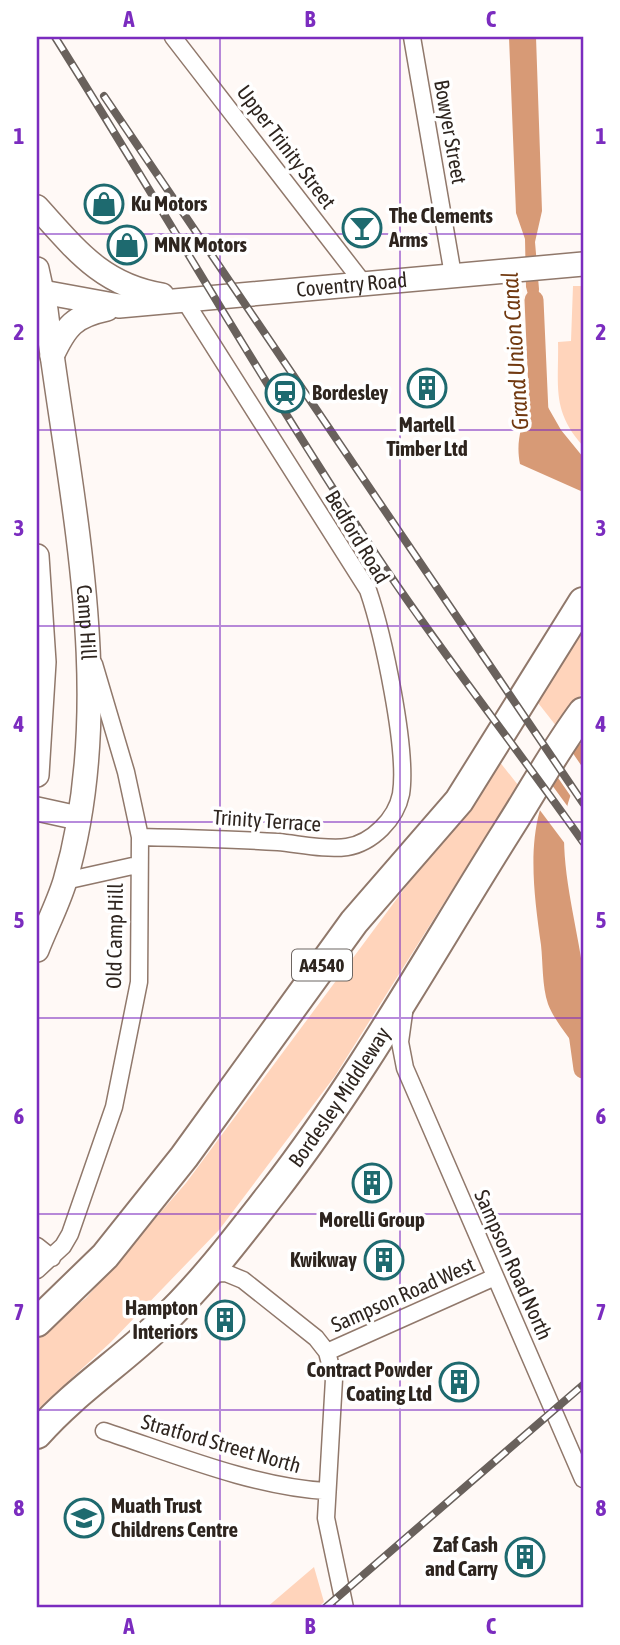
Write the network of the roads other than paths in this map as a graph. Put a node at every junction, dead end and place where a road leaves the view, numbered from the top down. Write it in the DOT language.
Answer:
graph roads {
  1 [pos="173,37"];
  2 [pos="412,37"];
  3 [pos="37,207"];
  4 [pos="583,264"];
  5 [pos="37,270"];
  6 [pos="453,275"];
  7 [pos="364,284"];
  8 [pos="40,292"];
  9 [pos="183,298"];
  10 [pos="119,306"];
  11 [pos="52,356"];
  12 [pos="37,556"];
  13 [pos="583,602"];
  14 [pos="90,648"];
  15 [pos="40,709"];
  16 [pos="583,712"];
  17 [pos="37,775"];
  18 [pos="37,809"];
  19 [pos="78,818"];
  20 [pos="384,825"];
  21 [pos="140,836"];
  22 [pos="137,865"];
  23 [pos="65,881"];
  24 [pos="37,950"];
  25 [pos="411,990"];
  26 [pos="37,1246"];
  27 [pos="52,1258"];
  28 [pos="37,1270"];
  29 [pos="207,1274"];
  30 [pos="495,1277"];
  31 [pos="37,1322"];
  32 [pos="327,1352"];
  33 [pos="104,1432"];
  34 [pos="37,1434"];
  35 [pos="583,1479"];
  36 [pos="326,1491"];
  37 [pos="345,1608"];
  1 -- 7 [label="street, Upper Trinity Street"];
  2 -- 6 [label="street, Bowyer Street"];
  3 -- 9 [label="main road"];
  4 -- 6 [label="main road, Coventry Road"];
  5 -- 8 [label="main road, Camp Hill"];
  6 -- 7 [label="main road, Coventry Road"];
  7 -- 9 [label="main road, Coventry Road"];
  8 -- 10 [label="main road, Coventry Road"];
  8 -- 11 [label="main road, Camp Hill"];
  9 -- 10 [label="main road, Coventry Road"];
  9 -- 20 [label="street, Bedford Road"];
  10 -- 11 [label="main road, Coventry Road"];
  11 -- 14 [label="main road, Camp Hill"];
  12 -- 15 [label="main road, Camp Hill"];
  13 -- 31 [label="highway, A4540"];
  14 -- 19 [label="main road, Camp Hill"];
  14 -- 21 [label="street, Old Camp Hill"];
  15 -- 17 [label="main road, Camp Hill"];
  16 -- 25 [label="highway, Bordesley Middleway"];
  18 -- 19 [label="main road"];
  19 -- 23 [label="main road, Camp Hill"];
  20 -- 21 [label="street, Trinity Terrace"];
  21 -- 22 [label="street, Old Camp Hill"];
  22 -- 23 [label="street"];
  22 -- 27 [label="street, Old Camp Hill"];
  23 -- 24 [label="main road, Camp Hill"];
  25 -- 29 [label="highway, Bordesley Middleway"];
  25 -- 30 [label="street, Sampson Road North"];
  26 -- 27 [label="street"];
  27 -- 28 [label="street, Old Camp Hill"];
  29 -- 32 [label="street"];
  29 -- 34 [label="highway, Bordesley Middleway"];
  30 -- 32 [label="street, Sampson Road West"];
  30 -- 35 [label="street, Sampson Road North"];
  32 -- 36 [label="street, Stratford Street North"];
  33 -- 36 [label="street, Stratford Street North"];
  36 -- 37 [label="street, Stratford Street North"];
}
